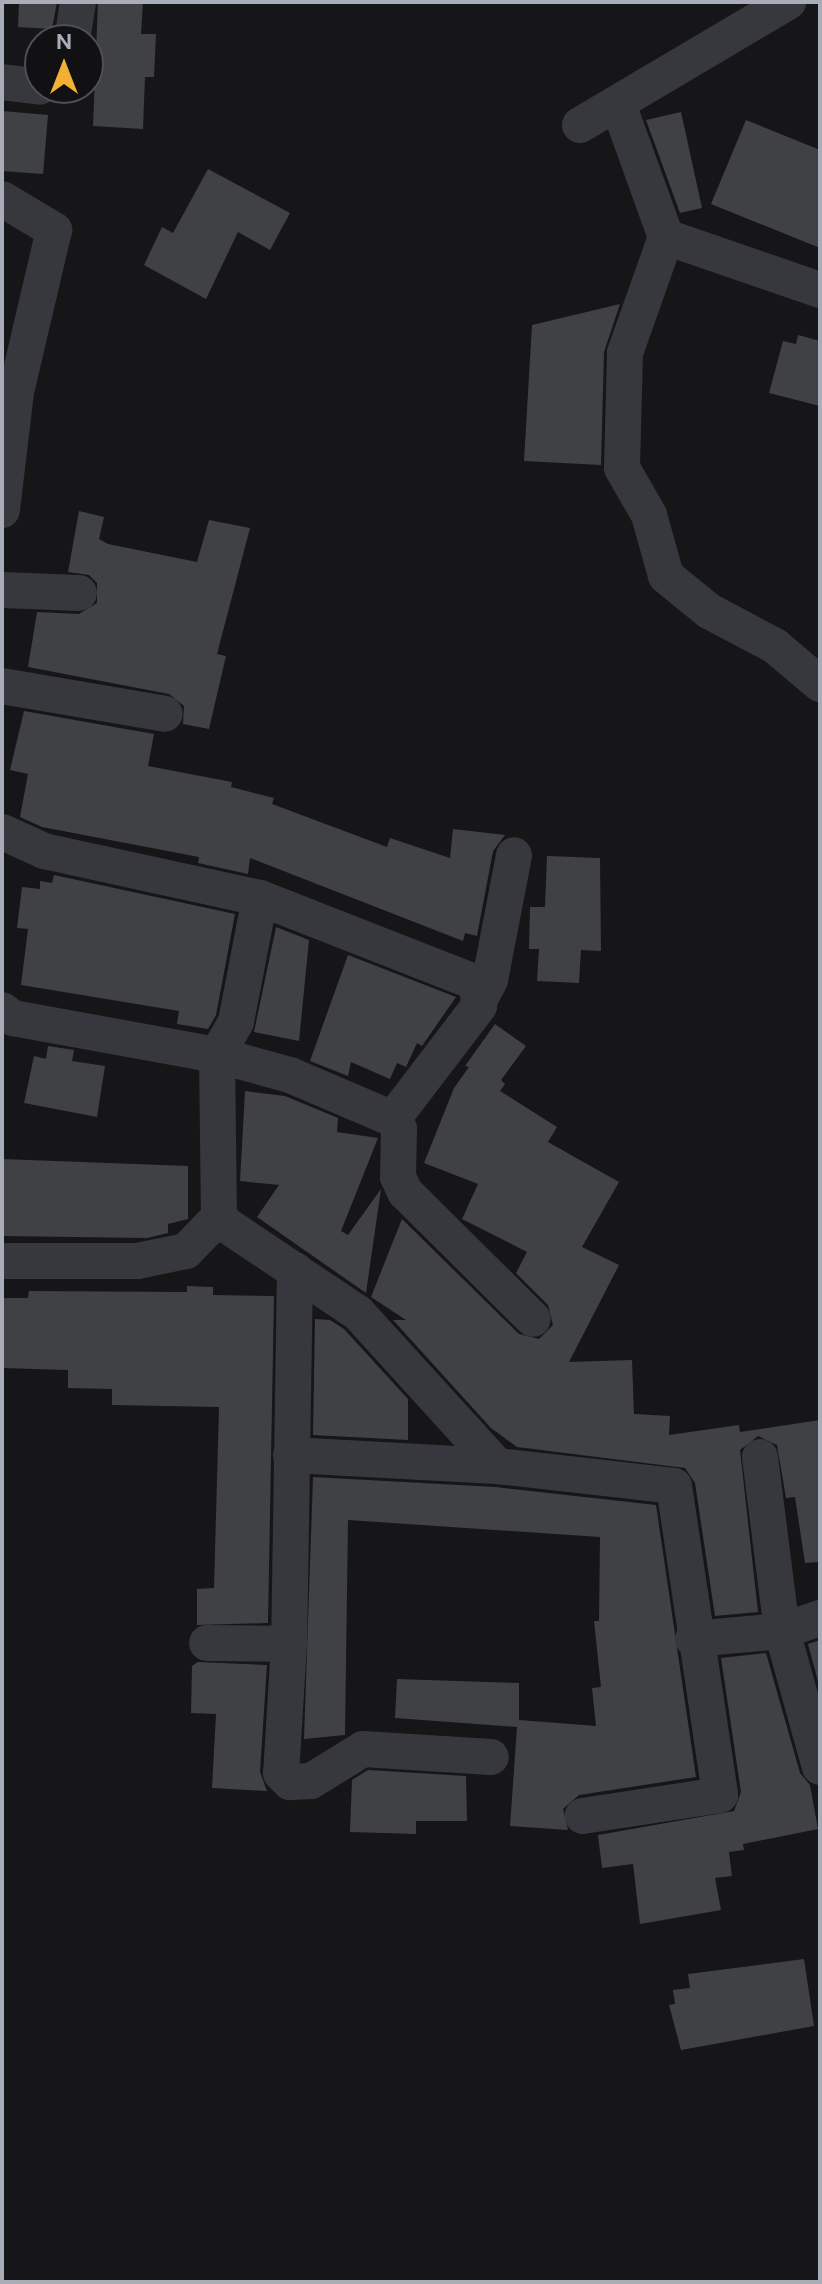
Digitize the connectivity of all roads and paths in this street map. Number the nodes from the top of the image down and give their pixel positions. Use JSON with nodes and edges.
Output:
{"nodes":[{"id":1,"x":78,"y":2,"type":"edge"},
{"id":2,"x":788,"y":2,"type":"edge"},
{"id":3,"x":75,"y":24,"type":"edge"},
{"id":4,"x":2,"y":82,"type":"edge"},
{"id":5,"x":24,"y":85,"type":"edge"},
{"id":6,"x":618,"y":104,"type":"junction"},
{"id":7,"x":580,"y":125,"type":"dead end"},
{"id":8,"x":2,"y":199,"type":"edge"},
{"id":9,"x":666,"y":237,"type":"junction"},
{"id":10,"x":820,"y":290,"type":"edge"},
{"id":11,"x":2,"y":510,"type":"edge"},
{"id":12,"x":20,"y":590,"type":"edge"},
{"id":13,"x":79,"y":593,"type":"dead end"},
{"id":14,"x":820,"y":684,"type":"edge"},
{"id":15,"x":16,"y":687,"type":"edge"},
{"id":16,"x":165,"y":714,"type":"dead end"},
{"id":17,"x":3,"y":832,"type":"edge"},
{"id":18,"x":514,"y":855,"type":"dead end"},
{"id":19,"x":260,"y":898,"type":"junction"},
{"id":20,"x":481,"y":997,"type":"junction"},
{"id":21,"x":2,"y":1010,"type":"edge"},
{"id":22,"x":217,"y":1055,"type":"junction"},
{"id":23,"x":393,"y":1119,"type":"junction"},
{"id":24,"x":219,"y":1217,"type":"junction"},
{"id":25,"x":2,"y":1261,"type":"edge"},
{"id":26,"x":295,"y":1270,"type":"junction"},
{"id":27,"x":533,"y":1319,"type":"dead end"},
{"id":28,"x":291,"y":1455,"type":"junction"},
{"id":29,"x":760,"y":1457,"type":"dead end"},
{"id":30,"x":497,"y":1466,"type":"junction"},
{"id":31,"x":820,"y":1618,"type":"edge"},
{"id":32,"x":782,"y":1631,"type":"junction"},
{"id":33,"x":693,"y":1639,"type":"junction"},
{"id":34,"x":207,"y":1643,"type":"dead end"},
{"id":35,"x":289,"y":1644,"type":"junction"},
{"id":36,"x":491,"y":1757,"type":"dead end"},
{"id":37,"x":820,"y":1767,"type":"edge"},
{"id":38,"x":583,"y":1816,"type":"dead end"}],
"edges":[{"from":1,"to":3,"type":"street"},
{"from":2,"to":6,"type":"street"},
{"from":4,"to":5,"type":"street"},
{"from":6,"to":7,"type":"street"},
{"from":6,"to":9,"type":"street"},
{"from":8,"to":11,"type":"street"},
{"from":9,"to":10,"type":"street"},
{"from":9,"to":14,"type":"street"},
{"from":12,"to":13,"type":"street"},
{"from":15,"to":16,"type":"street"},
{"from":17,"to":19,"type":"street"},
{"from":18,"to":20,"type":"street"},
{"from":19,"to":20,"type":"street"},
{"from":19,"to":22,"type":"street"},
{"from":20,"to":23,"type":"street"},
{"from":21,"to":22,"type":"street"},
{"from":22,"to":23,"type":"street"},
{"from":22,"to":24,"type":"street"},
{"from":23,"to":27,"type":"street"},
{"from":24,"to":25,"type":"street"},
{"from":24,"to":26,"type":"street"},
{"from":26,"to":28,"type":"street"},
{"from":26,"to":30,"type":"street"},
{"from":28,"to":30,"type":"street"},
{"from":28,"to":35,"type":"street"},
{"from":29,"to":32,"type":"street"},
{"from":30,"to":33,"type":"street"},
{"from":31,"to":32,"type":"street"},
{"from":32,"to":33,"type":"street"},
{"from":32,"to":37,"type":"street"},
{"from":33,"to":38,"type":"street"},
{"from":34,"to":35,"type":"street"},
{"from":35,"to":36,"type":"street"}]}
